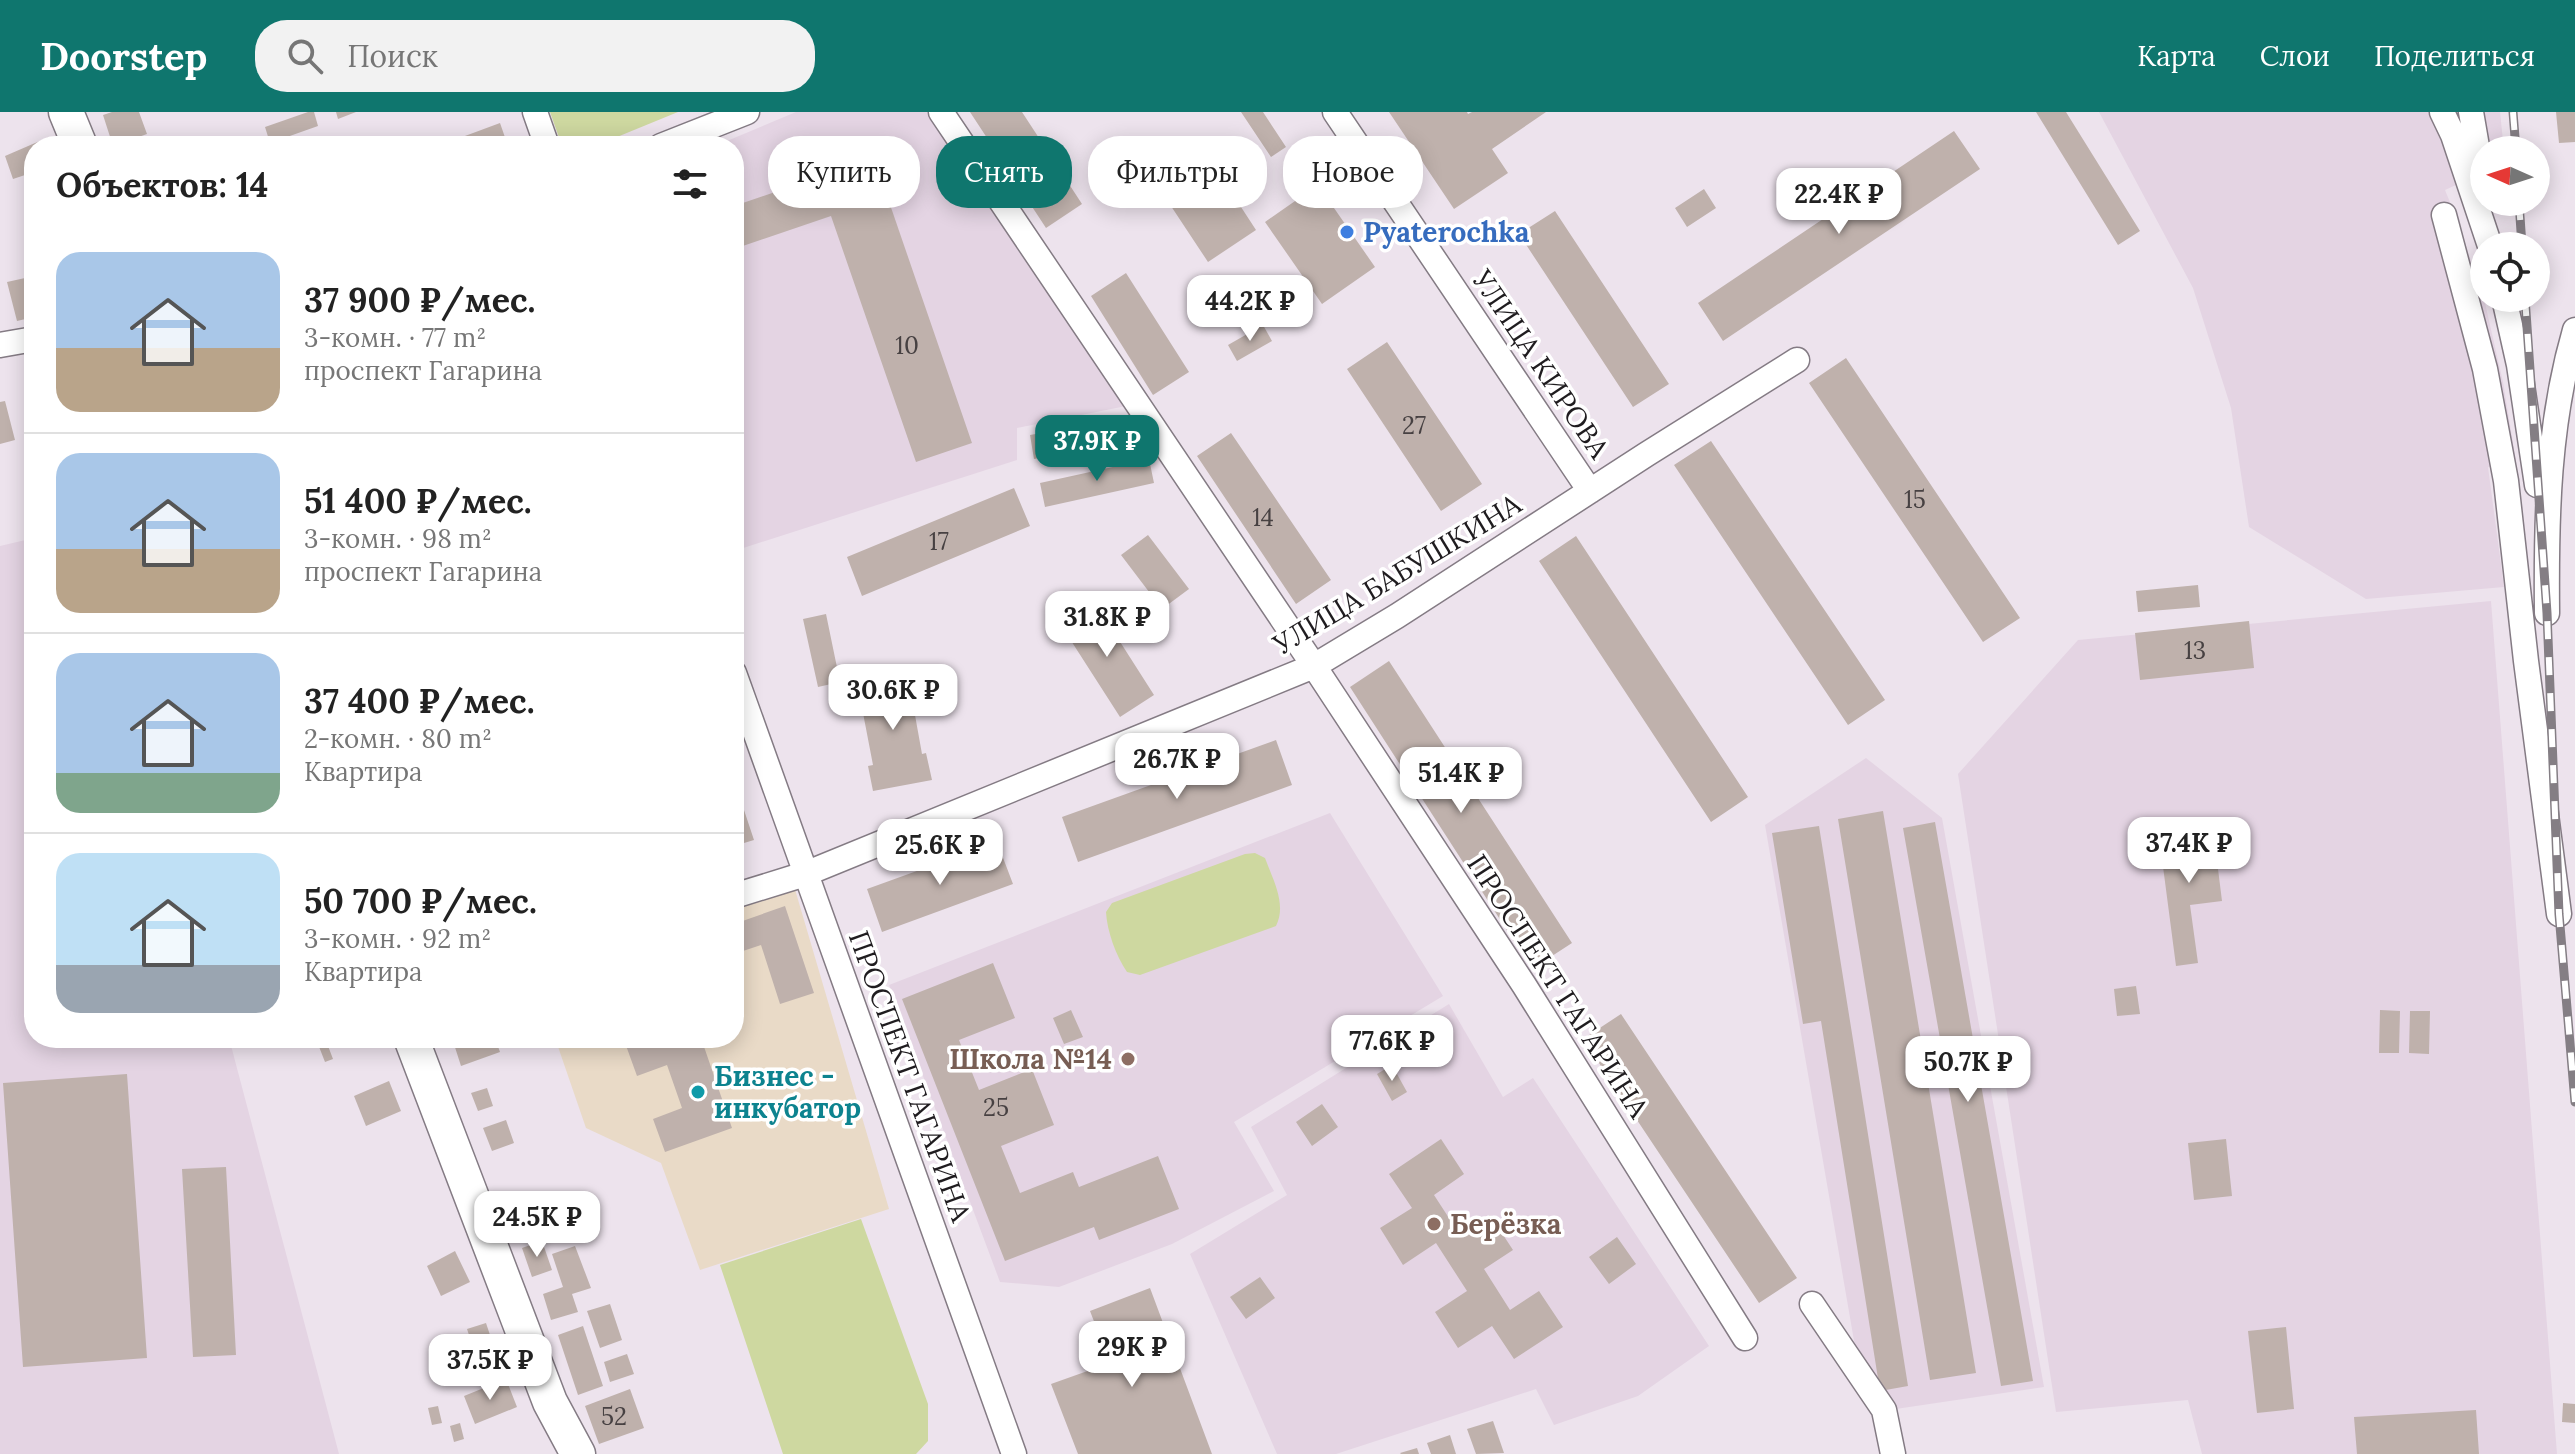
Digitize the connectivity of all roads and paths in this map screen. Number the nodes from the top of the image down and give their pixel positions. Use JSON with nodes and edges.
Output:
{"nodes":[{"id":1,"x":66,"y":112,"type":"edge"},
{"id":2,"x":535,"y":112,"type":"edge"},
{"id":3,"x":747,"y":112,"type":"edge"},
{"id":4,"x":941,"y":112,"type":"edge"},
{"id":5,"x":1335,"y":112,"type":"edge"},
{"id":6,"x":2442,"y":112,"type":"edge"},
{"id":7,"x":2471,"y":112,"type":"edge"},
{"id":8,"x":76,"y":136,"type":"edge"},
{"id":9,"x":543,"y":136,"type":"edge"},
{"id":10,"x":686,"y":136,"type":"edge"},
{"id":11,"x":2475,"y":136,"type":"edge"},
{"id":12,"x":2444,"y":215,"type":"dead end"},
{"id":13,"x":2488,"y":232,"type":"edge"},
{"id":14,"x":2508,"y":312,"type":"edge"},
{"id":15,"x":2575,"y":330,"type":"edge"},
{"id":16,"x":24,"y":341,"type":"edge"},
{"id":17,"x":0,"y":345,"type":"edge"},
{"id":18,"x":1797,"y":360,"type":"dead end"},
{"id":19,"x":2537,"y":485,"type":"dead end"},
{"id":20,"x":1590,"y":491,"type":"junction"},
{"id":21,"x":2547,"y":613,"type":"dead end"},
{"id":22,"x":1314,"y":666,"type":"junction"},
{"id":23,"x":744,"y":701,"type":"edge"},
{"id":24,"x":805,"y":874,"type":"junction"},
{"id":25,"x":744,"y":893,"type":"edge"},
{"id":26,"x":2559,"y":914,"type":"dead end"},
{"id":27,"x":415,"y":1048,"type":"edge"},
{"id":28,"x":1812,"y":1304,"type":"dead end"},
{"id":29,"x":1745,"y":1338,"type":"dead end"},
{"id":30,"x":578,"y":1454,"type":"edge"},
{"id":31,"x":1014,"y":1454,"type":"edge"},
{"id":32,"x":1893,"y":1454,"type":"edge"}],
"edges":[{"from":1,"to":8,"type":"street"},
{"from":2,"to":9,"type":"street"},
{"from":3,"to":10,"type":"street"},
{"from":4,"to":22,"type":"street","name":"ПРОСПЕКТ ГАГАРИНА"},
{"from":5,"to":20,"type":"street","name":"УЛИЦА КИРОВА"},
{"from":6,"to":13,"type":"street"},
{"from":7,"to":11,"type":"street"},
{"from":12,"to":26,"type":"street"},
{"from":14,"to":19,"type":"street"},
{"from":15,"to":21,"type":"street"},
{"from":16,"to":17,"type":"street"},
{"from":18,"to":20,"type":"street","name":"УЛИЦА БАБУШКИНА"},
{"from":20,"to":22,"type":"street","name":"УЛИЦА БАБУШКИНА"},
{"from":22,"to":24,"type":"street","name":"УЛИЦА БАБУШКИНА"},
{"from":22,"to":29,"type":"street","name":"ПРОСПЕКТ ГАГАРИНА"},
{"from":23,"to":24,"type":"street","name":"ПРОСПЕКТ ГАГАРИНА"},
{"from":24,"to":25,"type":"street","name":"УЛИЦА БАБУШКИНА"},
{"from":24,"to":31,"type":"street","name":"ПРОСПЕКТ ГАГАРИНА"},
{"from":27,"to":30,"type":"street"},
{"from":28,"to":32,"type":"street"}]}
